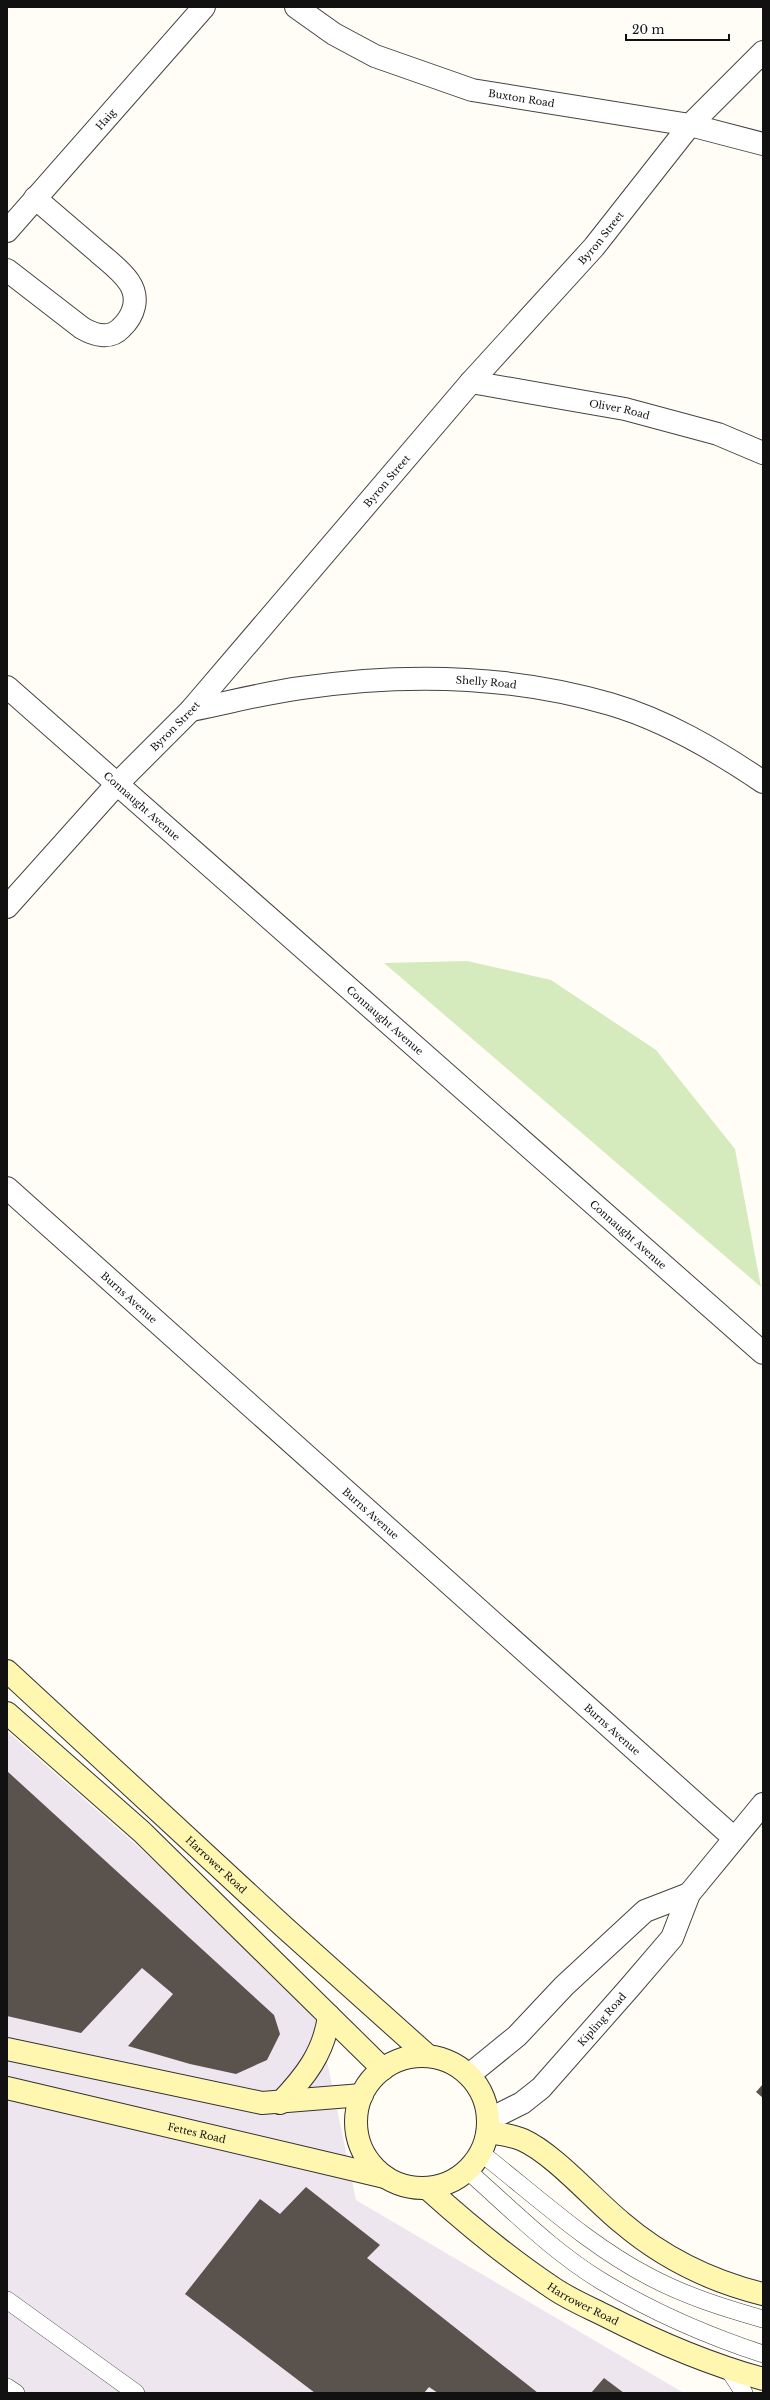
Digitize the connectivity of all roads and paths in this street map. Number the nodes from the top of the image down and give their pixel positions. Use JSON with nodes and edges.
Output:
{"nodes":[{"id":1,"x":204,"y":7,"type":"edge"},
{"id":2,"x":296,"y":7,"type":"edge"},
{"id":3,"x":763,"y":52,"type":"edge"},
{"id":4,"x":690,"y":125,"type":"junction"},
{"id":5,"x":763,"y":144,"type":"edge"},
{"id":6,"x":35,"y":198,"type":"junction"},
{"id":7,"x":7,"y":232,"type":"edge"},
{"id":8,"x":7,"y":270,"type":"edge"},
{"id":9,"x":471,"y":382,"type":"junction"},
{"id":10,"x":763,"y":453,"type":"edge"},
{"id":11,"x":7,"y":688,"type":"edge"},
{"id":12,"x":191,"y":710,"type":"junction"},
{"id":13,"x":763,"y":782,"type":"edge"},
{"id":14,"x":117,"y":784,"type":"junction"},
{"id":15,"x":7,"y":907,"type":"edge"},
{"id":16,"x":7,"y":1188,"type":"edge"},
{"id":17,"x":763,"y":1353,"type":"edge"},
{"id":18,"x":7,"y":1671,"type":"edge"},
{"id":19,"x":7,"y":1713,"type":"edge"},
{"id":20,"x":763,"y":1804,"type":"edge"},
{"id":21,"x":734,"y":1838,"type":"junction"},
{"id":22,"x":689,"y":1894,"type":"junction"},
{"id":23,"x":329,"y":2016,"type":"junction"},
{"id":24,"x":7,"y":2049,"type":"edge"},
{"id":25,"x":428,"y":2056,"type":"junction"},
{"id":26,"x":383,"y":2069,"type":"junction"},
{"id":27,"x":469,"y":2075,"type":"junction"},
{"id":28,"x":7,"y":2088,"type":"edge"},
{"id":29,"x":362,"y":2095,"type":"junction"},
{"id":30,"x":280,"y":2103,"type":"junction"},
{"id":31,"x":488,"y":2126,"type":"junction"},
{"id":32,"x":481,"y":2153,"type":"junction"},
{"id":33,"x":468,"y":2171,"type":"junction"},
{"id":34,"x":386,"y":2177,"type":"junction"},
{"id":35,"x":427,"y":2188,"type":"junction"},
{"id":36,"x":762,"y":2292,"type":"edge"},
{"id":37,"x":7,"y":2300,"type":"edge"},
{"id":38,"x":763,"y":2320,"type":"edge"},
{"id":39,"x":763,"y":2354,"type":"edge"},
{"id":40,"x":729,"y":2370,"type":"junction"},
{"id":41,"x":763,"y":2379,"type":"edge"},
{"id":42,"x":7,"y":2387,"type":"edge"},
{"id":43,"x":16,"y":2393,"type":"edge"},
{"id":44,"x":136,"y":2393,"type":"edge"},
{"id":45,"x":744,"y":2393,"type":"edge"}],
"edges":[{"from":1,"to":6,"type":"street","name":"Haig"},
{"from":2,"to":4,"type":"street","name":"Buxton Road"},
{"from":3,"to":4,"type":"street","name":"Byron Street"},
{"from":4,"to":5,"type":"street","name":"Buxton Road"},
{"from":4,"to":9,"type":"street","name":"Byron Street"},
{"from":6,"to":7,"type":"street","name":"Haig"},
{"from":6,"to":8,"type":"street"},
{"from":9,"to":10,"type":"street","name":"Oliver Road"},
{"from":9,"to":12,"type":"street","name":"Byron Street"},
{"from":11,"to":14,"type":"street","name":"Connaught Avenue"},
{"from":12,"to":13,"type":"street","name":"Shelly Road"},
{"from":12,"to":14,"type":"street","name":"Byron Street"},
{"from":14,"to":15,"type":"street","name":"Byron Street"},
{"from":14,"to":17,"type":"street","name":"Connaught Avenue"},
{"from":16,"to":21,"type":"street","name":"Burns Avenue"},
{"from":18,"to":25,"type":"main road","name":"Harrower Road"},
{"from":19,"to":23,"type":"main road"},
{"from":20,"to":21,"type":"street","name":"Kipling Road"},
{"from":21,"to":22,"type":"street","name":"Kipling Road"},
{"from":22,"to":27,"type":"street"},
{"from":22,"to":31,"type":"street","name":"Kipling Road"},
{"from":23,"to":26,"type":"main road"},
{"from":23,"to":30,"type":"main road"},
{"from":24,"to":30,"type":"main road"},
{"from":25,"to":26,"type":"main road"},
{"from":25,"to":27,"type":"main road"},
{"from":26,"to":29,"type":"main road"},
{"from":27,"to":31,"type":"main road"},
{"from":28,"to":34,"type":"main road","name":"Fettes Road"},
{"from":29,"to":30,"type":"main road"},
{"from":29,"to":34,"type":"main road"},
{"from":31,"to":32,"type":"main road"},
{"from":31,"to":36,"type":"main road"},
{"from":32,"to":33,"type":"main road"},
{"from":32,"to":38,"type":"lane"},
{"from":33,"to":35,"type":"main road"},
{"from":33,"to":39,"type":"lane"},
{"from":34,"to":35,"type":"main road"},
{"from":35,"to":40,"type":"main road","name":"Harrower Road"},
{"from":37,"to":44,"type":"lane"},
{"from":40,"to":41,"type":"main road","name":"Harrower Road"},
{"from":40,"to":45,"type":"lane"},
{"from":42,"to":43,"type":"lane"}]}
